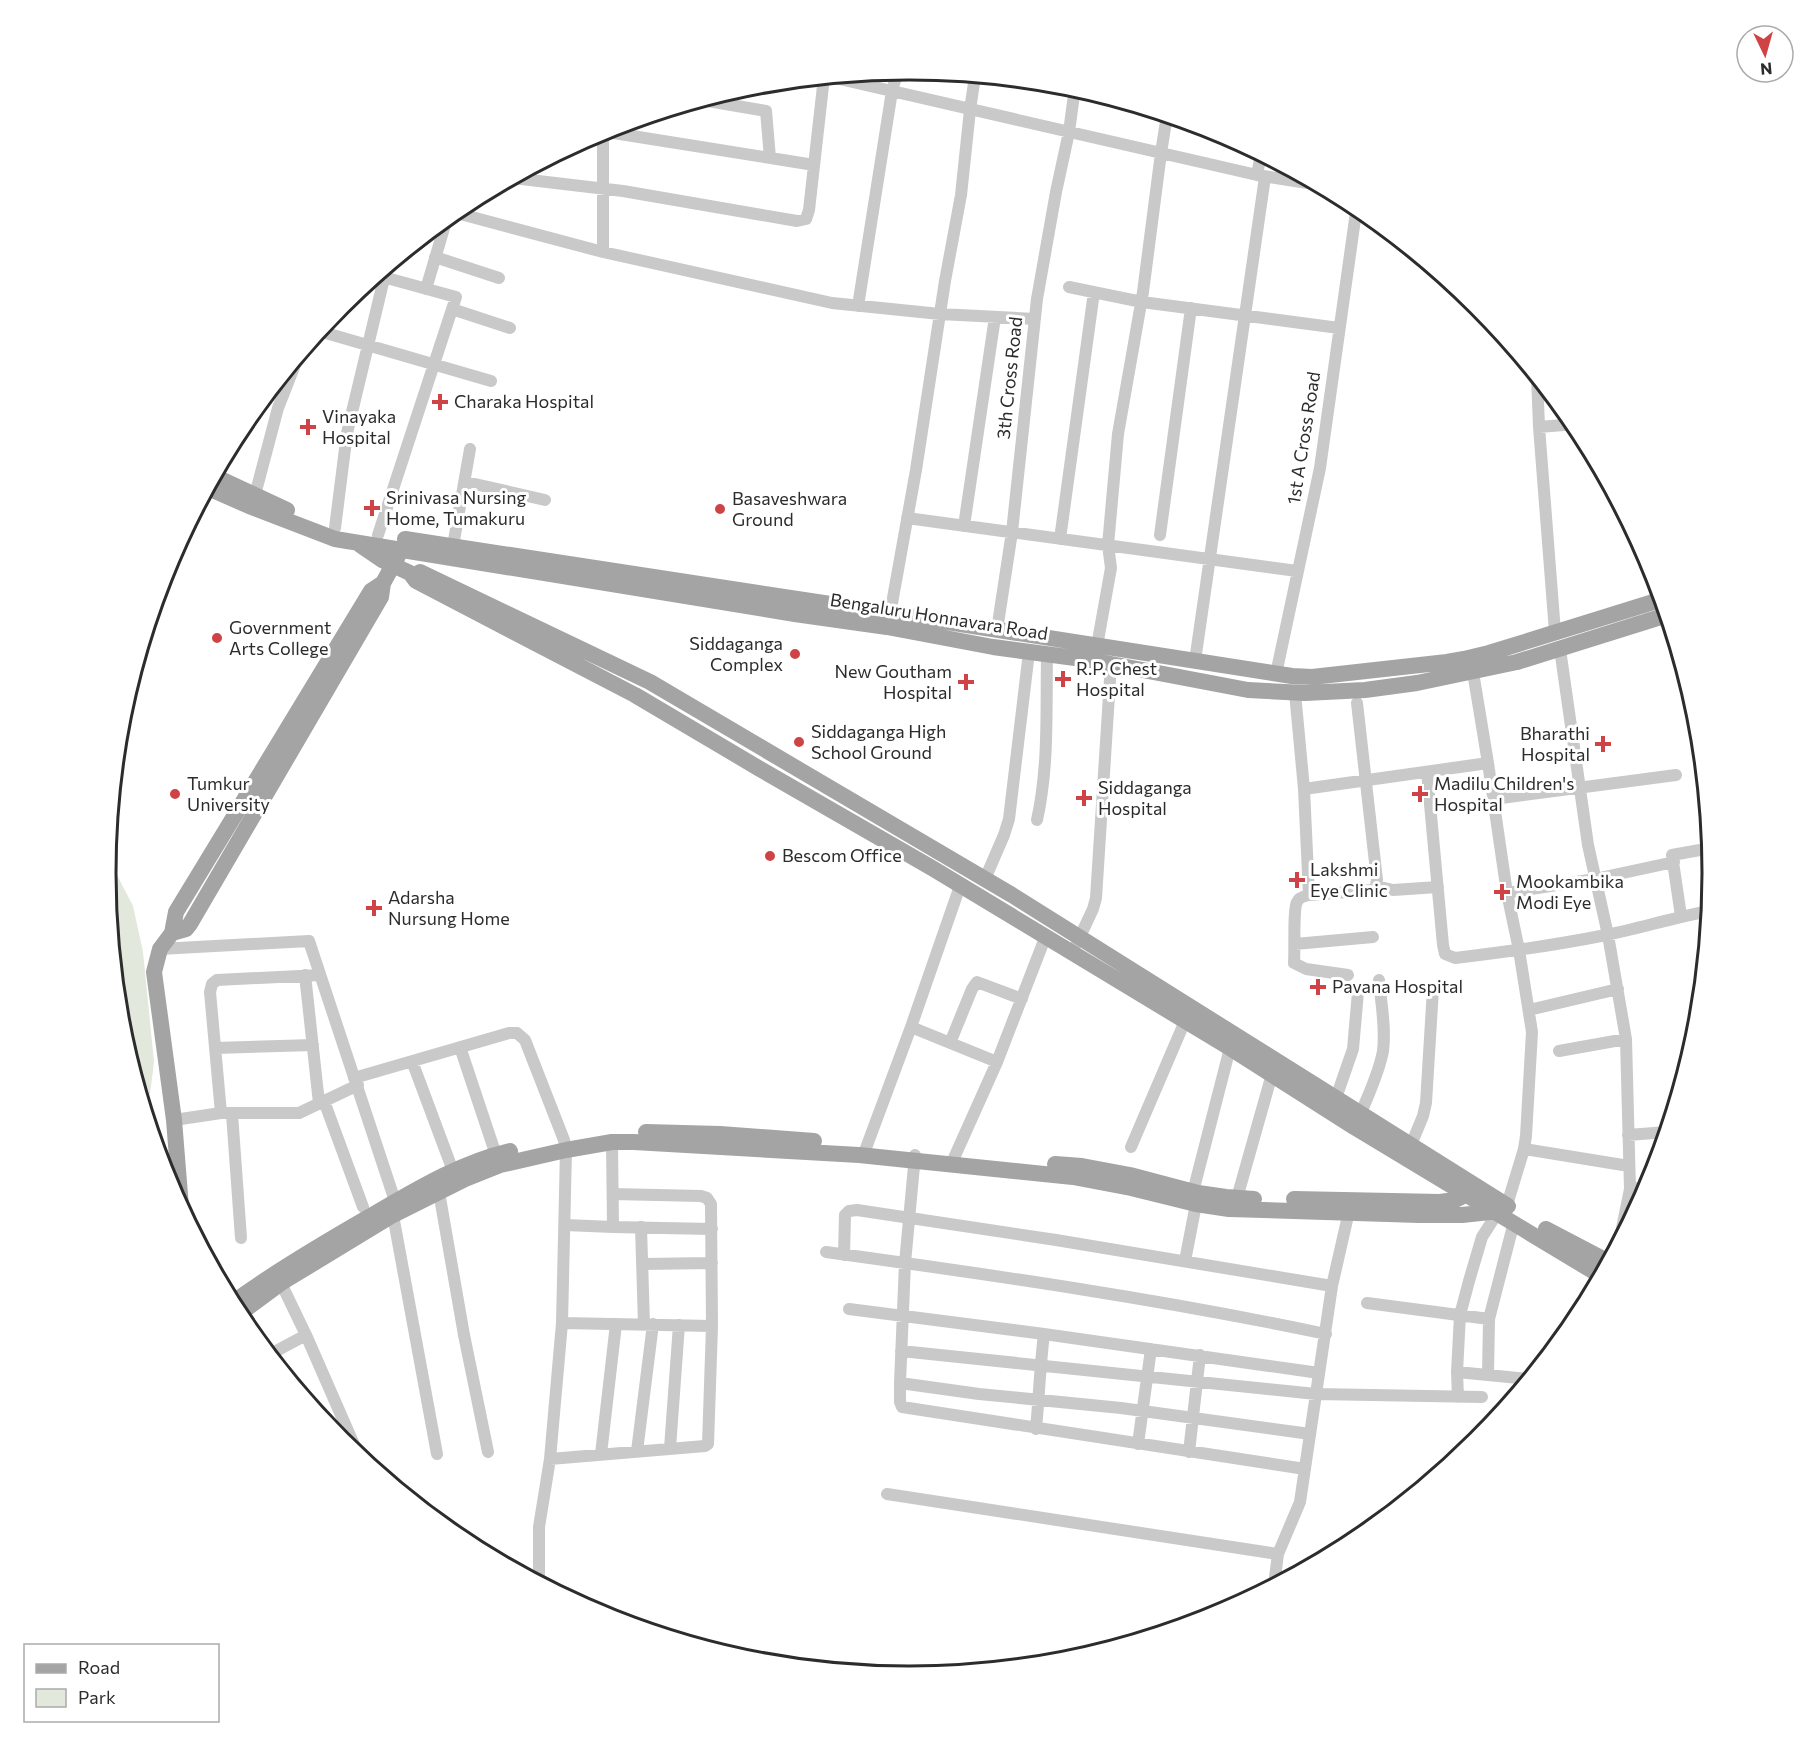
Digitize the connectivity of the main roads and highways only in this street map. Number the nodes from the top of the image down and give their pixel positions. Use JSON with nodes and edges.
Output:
{"nodes":[{"id":1,"x":220,"y":479,"type":"edge"},
{"id":2,"x":214,"y":491,"type":"edge"},
{"id":3,"x":348,"y":534,"type":"junction"},
{"id":4,"x":404,"y":544,"type":"junction"},
{"id":5,"x":464,"y":560,"type":"junction"},
{"id":6,"x":393,"y":565,"type":"junction"},
{"id":7,"x":410,"y":573,"type":"junction"},
{"id":8,"x":442,"y":581,"type":"junction"},
{"id":9,"x":1655,"y":602,"type":"edge"},
{"id":10,"x":1660,"y":617,"type":"edge"},
{"id":11,"x":889,"y":620,"type":"junction"},
{"id":12,"x":1558,"y":640,"type":"junction"},
{"id":13,"x":1273,"y":1068,"type":"junction"},
{"id":14,"x":565,"y":1145,"type":"junction"},
{"id":15,"x":914,"y":1157,"type":"junction"},
{"id":16,"x":172,"y":1167,"type":"edge"},
{"id":17,"x":455,"y":1177,"type":"junction"},
{"id":18,"x":1473,"y":1191,"type":"junction"},
{"id":19,"x":1195,"y":1198,"type":"junction"},
{"id":20,"x":1350,"y":1206,"type":"junction"},
{"id":21,"x":394,"y":1208,"type":"junction"},
{"id":22,"x":1503,"y":1209,"type":"junction"},
{"id":23,"x":1603,"y":1259,"type":"edge"},
{"id":24,"x":1595,"y":1273,"type":"edge"},
{"id":25,"x":239,"y":1297,"type":"edge"},
{"id":26,"x":247,"y":1309,"type":"edge"}],
"edges":[{"from":1,"to":3,"type":"main road","name":"Bengaluru Honnavara Road"},
{"from":2,"to":3,"type":"main road","name":"Bengaluru Honnavara Road"},
{"from":3,"to":4,"type":"main road","name":"Bengaluru Honnavara Road"},
{"from":3,"to":4,"type":"main road","name":"Bengaluru Honnavara Road"},
{"from":3,"to":6,"type":"main road"},
{"from":4,"to":5,"type":"main road","name":"Bengaluru Honnavara Road"},
{"from":4,"to":6,"type":"main road"},
{"from":4,"to":11,"type":"main road","name":"Bengaluru Honnavara Road"},
{"from":5,"to":8,"type":"main road"},
{"from":5,"to":11,"type":"main road","name":"Bengaluru Honnavara Road"},
{"from":6,"to":7,"type":"main road"},
{"from":6,"to":16,"type":"main road"},
{"from":7,"to":8,"type":"main road"},
{"from":7,"to":13,"type":"main road"},
{"from":8,"to":13,"type":"main road"},
{"from":9,"to":12,"type":"main road","name":"Bengaluru Honnavara Road"},
{"from":10,"to":12,"type":"main road","name":"Bengaluru Honnavara Road"},
{"from":11,"to":12,"type":"main road","name":"Bengaluru Honnavara Road"},
{"from":11,"to":12,"type":"main road","name":"Bengaluru Honnavara Road"},
{"from":13,"to":18,"type":"main road"},
{"from":13,"to":18,"type":"main road"},
{"from":14,"to":15,"type":"main road"},
{"from":14,"to":15,"type":"main road"},
{"from":14,"to":17,"type":"main road"},
{"from":14,"to":17,"type":"main road"},
{"from":15,"to":19,"type":"main road"},
{"from":15,"to":19,"type":"main road"},
{"from":17,"to":21,"type":"main road"},
{"from":17,"to":21,"type":"main road"},
{"from":18,"to":20,"type":"main road"},
{"from":18,"to":22,"type":"main road"},
{"from":19,"to":20,"type":"main road"},
{"from":19,"to":20,"type":"main road"},
{"from":20,"to":22,"type":"main road"},
{"from":21,"to":25,"type":"main road"},
{"from":21,"to":26,"type":"main road"},
{"from":22,"to":23,"type":"main road"},
{"from":22,"to":24,"type":"main road"}]}
